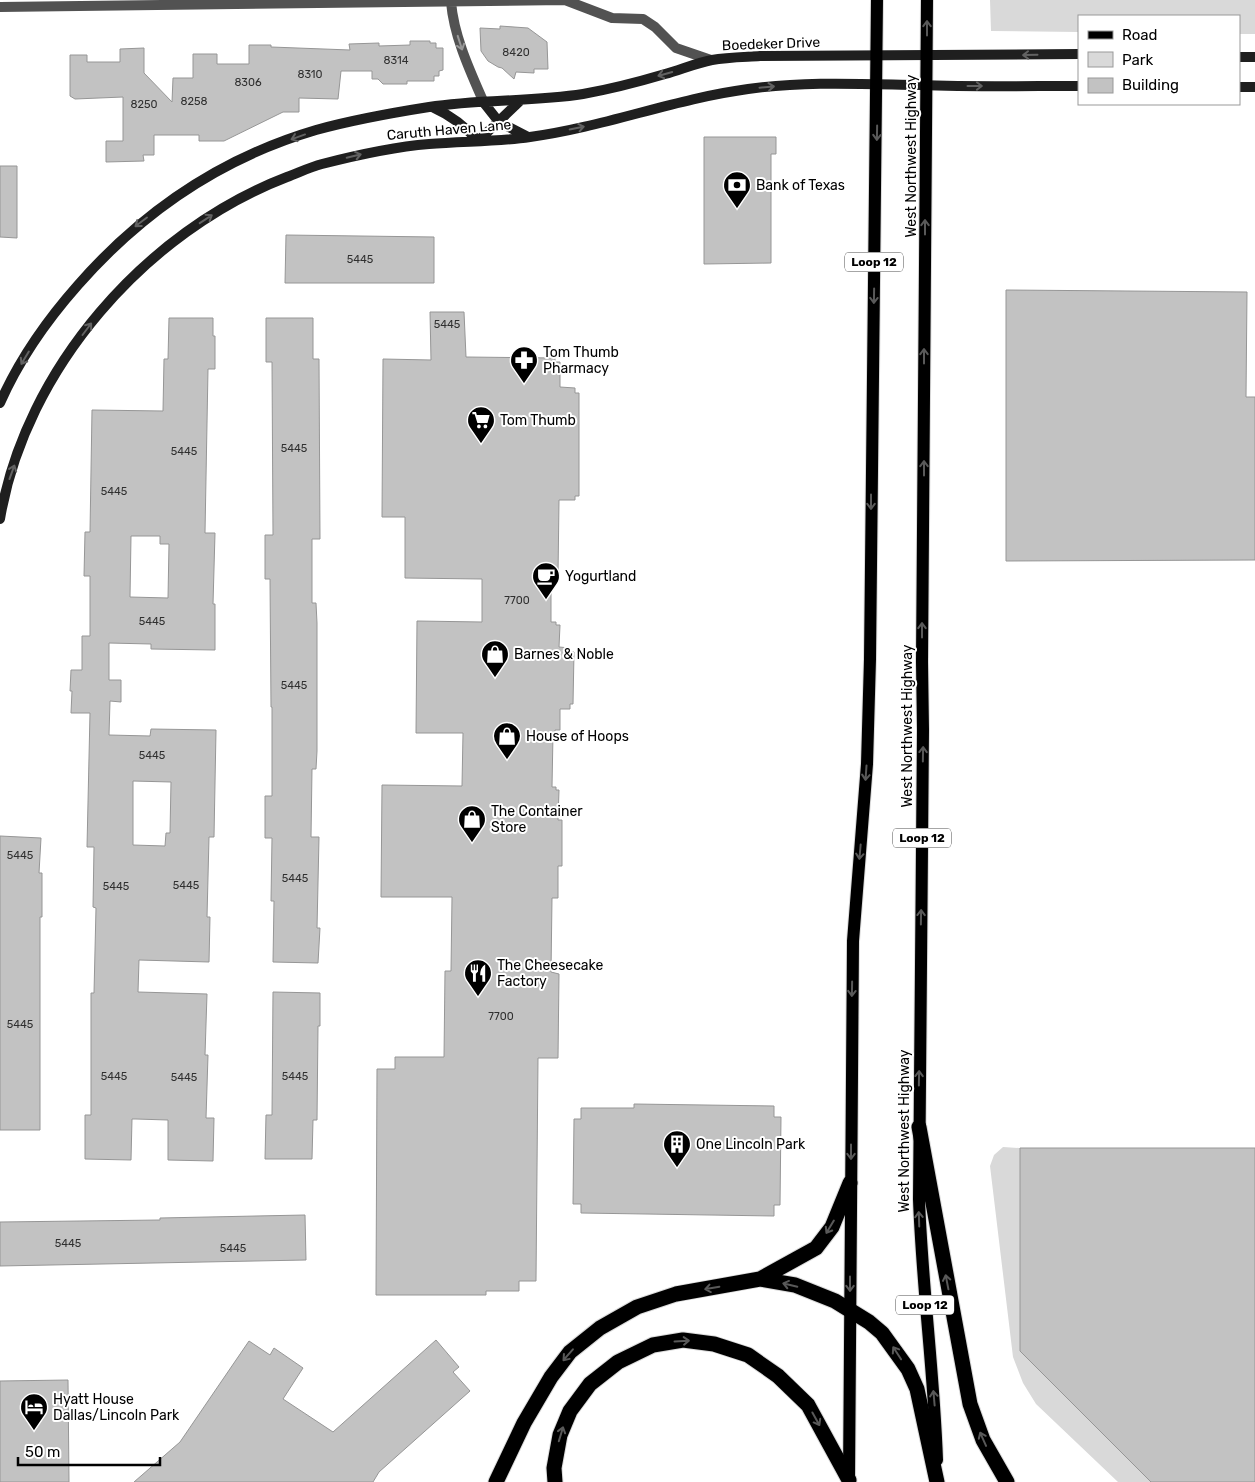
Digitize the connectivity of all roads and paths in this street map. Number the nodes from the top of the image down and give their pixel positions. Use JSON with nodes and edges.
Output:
{"nodes":[{"id":1,"x":877,"y":0,"type":"edge"},
{"id":2,"x":926,"y":0,"type":"edge"},
{"id":3,"x":489,"y":1,"type":"edge"},
{"id":4,"x":209,"y":2,"type":"edge"},
{"id":5,"x":451,"y":2,"type":"junction"},
{"id":6,"x":0,"y":6,"type":"edge"},
{"id":7,"x":1078,"y":54,"type":"edge"},
{"id":8,"x":877,"y":55,"type":"junction"},
{"id":9,"x":927,"y":56,"type":"junction"},
{"id":10,"x":1240,"y":57,"type":"edge"},
{"id":11,"x":1255,"y":57,"type":"edge"},
{"id":12,"x":712,"y":60,"type":"junction"},
{"id":13,"x":876,"y":84,"type":"junction"},
{"id":14,"x":926,"y":86,"type":"junction"},
{"id":15,"x":1078,"y":86,"type":"edge"},
{"id":16,"x":1240,"y":87,"type":"edge"},
{"id":17,"x":1255,"y":87,"type":"edge"},
{"id":18,"x":520,"y":101,"type":"junction"},
{"id":19,"x":484,"y":103,"type":"junction"},
{"id":20,"x":431,"y":107,"type":"junction"},
{"id":21,"x":499,"y":122,"type":"junction"},
{"id":22,"x":529,"y":137,"type":"junction"},
{"id":23,"x":478,"y":141,"type":"junction"},
{"id":24,"x":0,"y":403,"type":"edge"},
{"id":25,"x":0,"y":519,"type":"edge"},
{"id":26,"x":919,"y":1127,"type":"junction"},
{"id":27,"x":850,"y":1183,"type":"junction"},
{"id":28,"x":760,"y":1279,"type":"junction"},
{"id":29,"x":850,"y":1310,"type":"junction"},
{"id":30,"x":849,"y":1481,"type":"edge"},
{"id":31,"x":496,"y":1482,"type":"edge"},
{"id":32,"x":555,"y":1482,"type":"edge"},
{"id":33,"x":937,"y":1482,"type":"edge"},
{"id":34,"x":1007,"y":1482,"type":"edge"}],
"edges":[{"from":1,"to":8,"type":"main road","number":"Loop 12"},
{"from":9,"to":2,"type":"main road","name":"West Northwest Highway","number":"Loop 12","one_way":true},
{"from":3,"to":5,"type":"street","name":"Boedeker Drive"},
{"from":3,"to":12,"type":"street","name":"Boedeker Drive"},
{"from":4,"to":5,"type":"street","name":"Boedeker Drive"},
{"from":4,"to":6,"type":"street","name":"Boedeker Drive"},
{"from":5,"to":19,"type":"street","one_way":true},
{"from":7,"to":9,"type":"main road","name":"Boedeker Drive","one_way":true},
{"from":8,"to":9,"type":"main road","name":"Boedeker Drive"},
{"from":8,"to":12,"type":"main road","name":"Boedeker Drive"},
{"from":8,"to":13,"type":"main road","number":"Loop 12"},
{"from":9,"to":14,"type":"main road","name":"West Northwest Highway","number":"Loop 12"},
{"from":10,"to":11,"type":"main road"},
{"from":12,"to":18,"type":"main road","name":"Caruth Haven Lane","one_way":true},
{"from":13,"to":14,"type":"main road","name":"Caruth Haven Lane"},
{"from":22,"to":13,"type":"main road","name":"Caruth Haven Lane","one_way":true},
{"from":13,"to":27,"type":"main road","number":"Loop 12","one_way":true},
{"from":14,"to":15,"type":"main road","one_way":true},
{"from":26,"to":14,"type":"main road","name":"West Northwest Highway","number":"Loop 12","one_way":true},
{"from":16,"to":17,"type":"main road"},
{"from":18,"to":19,"type":"main road","name":"Caruth Haven Lane"},
{"from":18,"to":21,"type":"main road"},
{"from":19,"to":20,"type":"main road","name":"Caruth Haven Lane"},
{"from":19,"to":21,"type":"main road"},
{"from":20,"to":23,"type":"main road"},
{"from":20,"to":24,"type":"main road","name":"Caruth Haven Lane","one_way":true},
{"from":21,"to":22,"type":"main road"},
{"from":21,"to":23,"type":"main road"},
{"from":22,"to":23,"type":"main road","name":"Caruth Haven Lane"},
{"from":25,"to":23,"type":"main road","name":"Caruth Haven Lane","one_way":true},
{"from":33,"to":26,"type":"main road","name":"West Northwest Highway","number":"Loop 12","one_way":true},
{"from":34,"to":26,"type":"highway","one_way":true},
{"from":27,"to":28,"type":"highway","one_way":true},
{"from":27,"to":29,"type":"main road","number":"Loop 12","one_way":true},
{"from":29,"to":28,"type":"highway","one_way":true},
{"from":28,"to":31,"type":"highway","one_way":true},
{"from":29,"to":30,"type":"main road","number":"Loop 12"},
{"from":33,"to":29,"type":"highway","one_way":true},
{"from":32,"to":30,"type":"highway","one_way":true}]}
